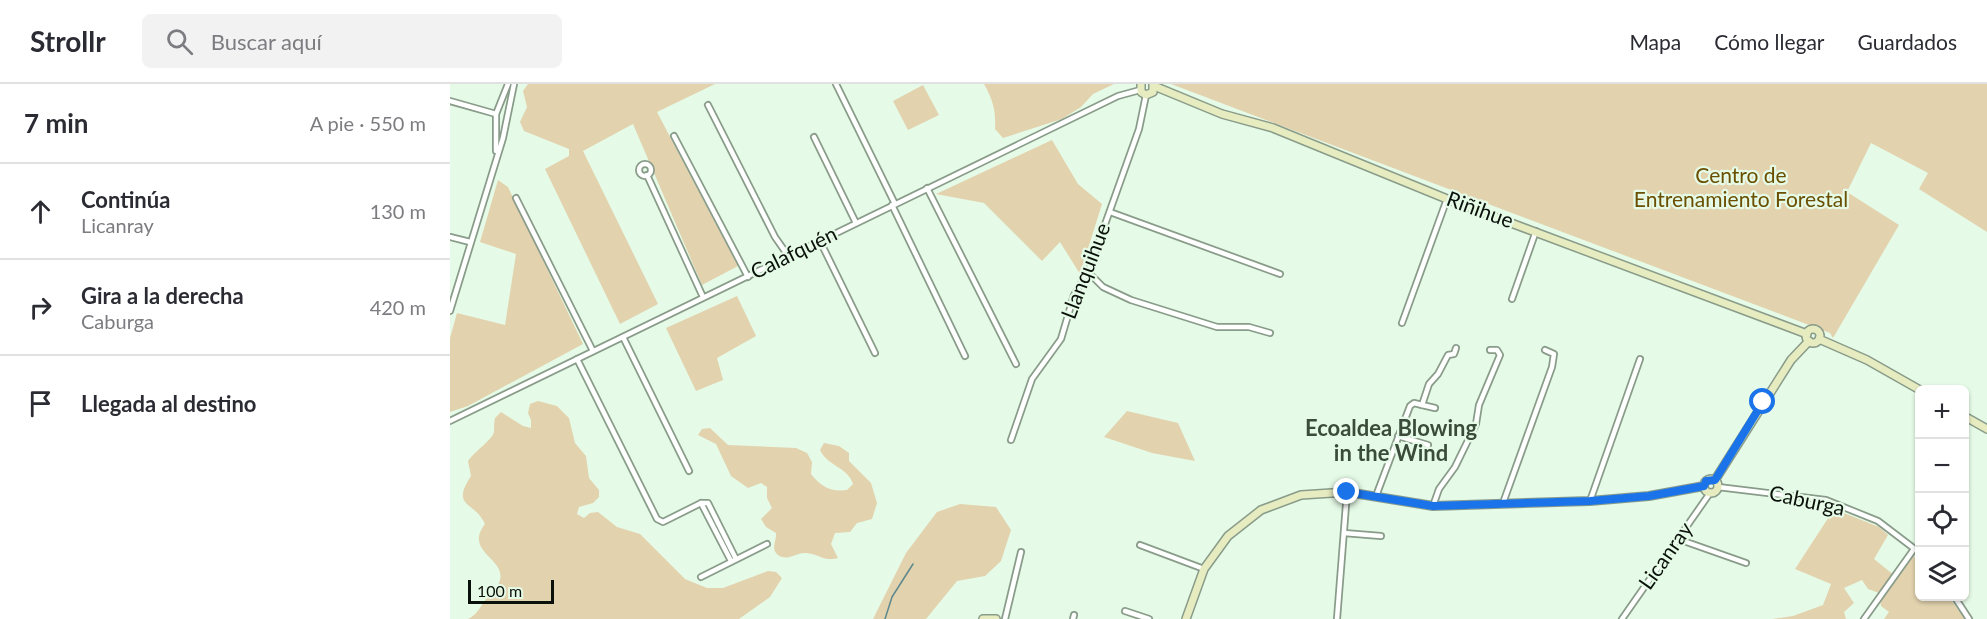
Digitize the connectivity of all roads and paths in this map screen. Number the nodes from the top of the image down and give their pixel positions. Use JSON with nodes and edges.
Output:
{"nodes":[{"id":1,"x":508,"y":84,"type":"edge"},
{"id":2,"x":514,"y":84,"type":"edge"},
{"id":3,"x":836,"y":84,"type":"edge"},
{"id":4,"x":1154,"y":85,"type":"edge"},
{"id":5,"x":1140,"y":87,"type":"edge"},
{"id":6,"x":1146,"y":95,"type":"junction"},
{"id":7,"x":450,"y":101,"type":"edge"},
{"id":8,"x":708,"y":105,"type":"dead end"},
{"id":9,"x":496,"y":114,"type":"junction"},
{"id":10,"x":674,"y":136,"type":"dead end"},
{"id":11,"x":814,"y":137,"type":"dead end"},
{"id":12,"x":496,"y":157,"type":"junction"},
{"id":13,"x":647,"y":175,"type":"dead end"},
{"id":14,"x":927,"y":189,"type":"junction"},
{"id":15,"x":516,"y":198,"type":"dead end"},
{"id":16,"x":1447,"y":199,"type":"junction"},
{"id":17,"x":894,"y":205,"type":"junction"},
{"id":18,"x":1110,"y":212,"type":"junction"},
{"id":19,"x":856,"y":223,"type":"junction"},
{"id":20,"x":1536,"y":231,"type":"junction"},
{"id":21,"x":450,"y":237,"type":"edge"},
{"id":22,"x":820,"y":241,"type":"junction"},
{"id":23,"x":470,"y":243,"type":"junction"},
{"id":24,"x":789,"y":256,"type":"junction"},
{"id":25,"x":1088,"y":272,"type":"junction"},
{"id":26,"x":1280,"y":274,"type":"dead end"},
{"id":27,"x":748,"y":277,"type":"junction"},
{"id":28,"x":703,"y":297,"type":"junction"},
{"id":29,"x":1512,"y":299,"type":"dead end"},
{"id":30,"x":450,"y":311,"type":"edge"},
{"id":31,"x":1402,"y":323,"type":"dead end"},
{"id":32,"x":1270,"y":333,"type":"dead end"},
{"id":33,"x":623,"y":337,"type":"junction"},
{"id":34,"x":1808,"y":338,"type":"junction"},
{"id":35,"x":1820,"y":339,"type":"junction"},
{"id":36,"x":1456,"y":348,"type":"dead end"},
{"id":37,"x":1490,"y":350,"type":"dead end"},
{"id":38,"x":1545,"y":350,"type":"dead end"},
{"id":39,"x":593,"y":351,"type":"junction"},
{"id":40,"x":875,"y":353,"type":"dead end"},
{"id":41,"x":965,"y":356,"type":"dead end"},
{"id":42,"x":577,"y":359,"type":"junction"},
{"id":43,"x":1640,"y":359,"type":"dead end"},
{"id":44,"x":1016,"y":364,"type":"dead end"},
{"id":45,"x":1915,"y":387,"type":"edge"},
{"id":46,"x":1422,"y":405,"type":"junction"},
{"id":47,"x":1435,"y":408,"type":"dead end"},
{"id":48,"x":1969,"y":418,"type":"edge"},
{"id":49,"x":450,"y":421,"type":"edge"},
{"id":50,"x":1987,"y":429,"type":"edge"},
{"id":51,"x":1398,"y":436,"type":"junction"},
{"id":52,"x":1011,"y":440,"type":"dead end"},
{"id":53,"x":1428,"y":445,"type":"dead end"},
{"id":54,"x":689,"y":471,"type":"dead end"},
{"id":55,"x":1716,"y":484,"type":"junction"},
{"id":56,"x":1704,"y":486,"type":"junction"},
{"id":57,"x":1347,"y":492,"type":"junction"},
{"id":58,"x":1710,"y":493,"type":"junction"},
{"id":59,"x":1376,"y":496,"type":"junction"},
{"id":60,"x":1590,"y":501,"type":"junction"},
{"id":61,"x":1503,"y":503,"type":"junction"},
{"id":62,"x":1433,"y":506,"type":"junction"},
{"id":63,"x":1344,"y":533,"type":"junction"},
{"id":64,"x":1381,"y":536,"type":"dead end"},
{"id":65,"x":1678,"y":539,"type":"junction"},
{"id":66,"x":766,"y":544,"type":"dead end"},
{"id":67,"x":1140,"y":544,"type":"dead end"},
{"id":68,"x":1914,"y":549,"type":"joint"},
{"id":69,"x":1021,"y":552,"type":"dead end"},
{"id":70,"x":734,"y":560,"type":"junction"},
{"id":71,"x":1746,"y":563,"type":"dead end"},
{"id":72,"x":1204,"y":569,"type":"junction"},
{"id":73,"x":701,"y":577,"type":"dead end"},
{"id":74,"x":1957,"y":601,"type":"edge"},
{"id":75,"x":1125,"y":611,"type":"dead end"},
{"id":76,"x":1625,"y":618,"type":"edge"},
{"id":77,"x":984,"y":619,"type":"edge"},
{"id":78,"x":996,"y":619,"type":"edge"},
{"id":79,"x":1005,"y":619,"type":"edge"},
{"id":80,"x":1149,"y":619,"type":"edge"},
{"id":81,"x":1186,"y":619,"type":"edge"},
{"id":82,"x":1337,"y":619,"type":"edge"},
{"id":83,"x":1864,"y":619,"type":"edge"},
{"id":84,"x":1970,"y":619,"type":"edge"}],
"edges":[{"from":1,"to":9,"type":"street"},
{"from":2,"to":12,"type":"street"},
{"from":3,"to":17,"type":"street"},
{"from":4,"to":6,"type":"street","name":"Riñihue"},
{"from":4,"to":16,"type":"street","name":"Riñihue"},
{"from":5,"to":6,"type":"street"},
{"from":5,"to":14,"type":"street","name":"Calafquén"},
{"from":6,"to":18,"type":"street","name":"Llanquihue"},
{"from":7,"to":9,"type":"street"},
{"from":8,"to":24,"type":"street"},
{"from":9,"to":12,"type":"street"},
{"from":10,"to":27,"type":"street"},
{"from":11,"to":19,"type":"street"},
{"from":12,"to":23,"type":"street"},
{"from":13,"to":28,"type":"street"},
{"from":14,"to":17,"type":"street","name":"Calafquén"},
{"from":14,"to":44,"type":"street"},
{"from":15,"to":39,"type":"street"},
{"from":16,"to":20,"type":"street","name":"Riñihue"},
{"from":16,"to":31,"type":"street"},
{"from":17,"to":19,"type":"street","name":"Calafquén"},
{"from":17,"to":41,"type":"street"},
{"from":18,"to":25,"type":"street","name":"Llanquihue"},
{"from":18,"to":26,"type":"street"},
{"from":19,"to":22,"type":"street","name":"Calafquén"},
{"from":20,"to":29,"type":"street"},
{"from":20,"to":34,"type":"street","name":"Riñihue"},
{"from":21,"to":23,"type":"street"},
{"from":22,"to":24,"type":"street","name":"Calafquén"},
{"from":22,"to":40,"type":"street"},
{"from":23,"to":30,"type":"street"},
{"from":24,"to":27,"type":"street","name":"Calafquén"},
{"from":25,"to":32,"type":"street"},
{"from":25,"to":52,"type":"street","name":"Llanquihue"},
{"from":27,"to":28,"type":"street","name":"Calafquén"},
{"from":28,"to":33,"type":"street","name":"Calafquén"},
{"from":33,"to":39,"type":"street","name":"Calafquén"},
{"from":33,"to":54,"type":"street"},
{"from":34,"to":35,"type":"street"},
{"from":34,"to":35,"type":"street","name":"Riñihue"},
{"from":34,"to":55,"type":"street"},
{"from":35,"to":45,"type":"street","name":"Riñihue"},
{"from":36,"to":46,"type":"street"},
{"from":37,"to":62,"type":"street"},
{"from":38,"to":61,"type":"street"},
{"from":39,"to":42,"type":"street","name":"Calafquén"},
{"from":42,"to":49,"type":"street","name":"Calafquén"},
{"from":42,"to":70,"type":"street"},
{"from":43,"to":60,"type":"street"},
{"from":46,"to":47,"type":"street"},
{"from":46,"to":51,"type":"street"},
{"from":48,"to":50,"type":"street"},
{"from":51,"to":53,"type":"street"},
{"from":51,"to":59,"type":"street"},
{"from":55,"to":56,"type":"street"},
{"from":55,"to":58,"type":"street"},
{"from":55,"to":68,"type":"street","name":"Caburga"},
{"from":56,"to":58,"type":"street"},
{"from":56,"to":60,"type":"street"},
{"from":57,"to":59,"type":"street"},
{"from":57,"to":63,"type":"street"},
{"from":57,"to":72,"type":"street"},
{"from":58,"to":65,"type":"street","name":"Licanray"},
{"from":59,"to":62,"type":"street"},
{"from":60,"to":61,"type":"street"},
{"from":61,"to":62,"type":"street"},
{"from":63,"to":64,"type":"street"},
{"from":63,"to":82,"type":"street"},
{"from":65,"to":71,"type":"street"},
{"from":65,"to":76,"type":"street","name":"Licanray"},
{"from":66,"to":70,"type":"street"},
{"from":67,"to":72,"type":"street"},
{"from":68,"to":83,"type":"street"},
{"from":69,"to":79,"type":"street"},
{"from":70,"to":73,"type":"street"},
{"from":72,"to":81,"type":"street"},
{"from":74,"to":84,"type":"street"},
{"from":75,"to":80,"type":"street"},
{"from":77,"to":78,"type":"street"}]}
